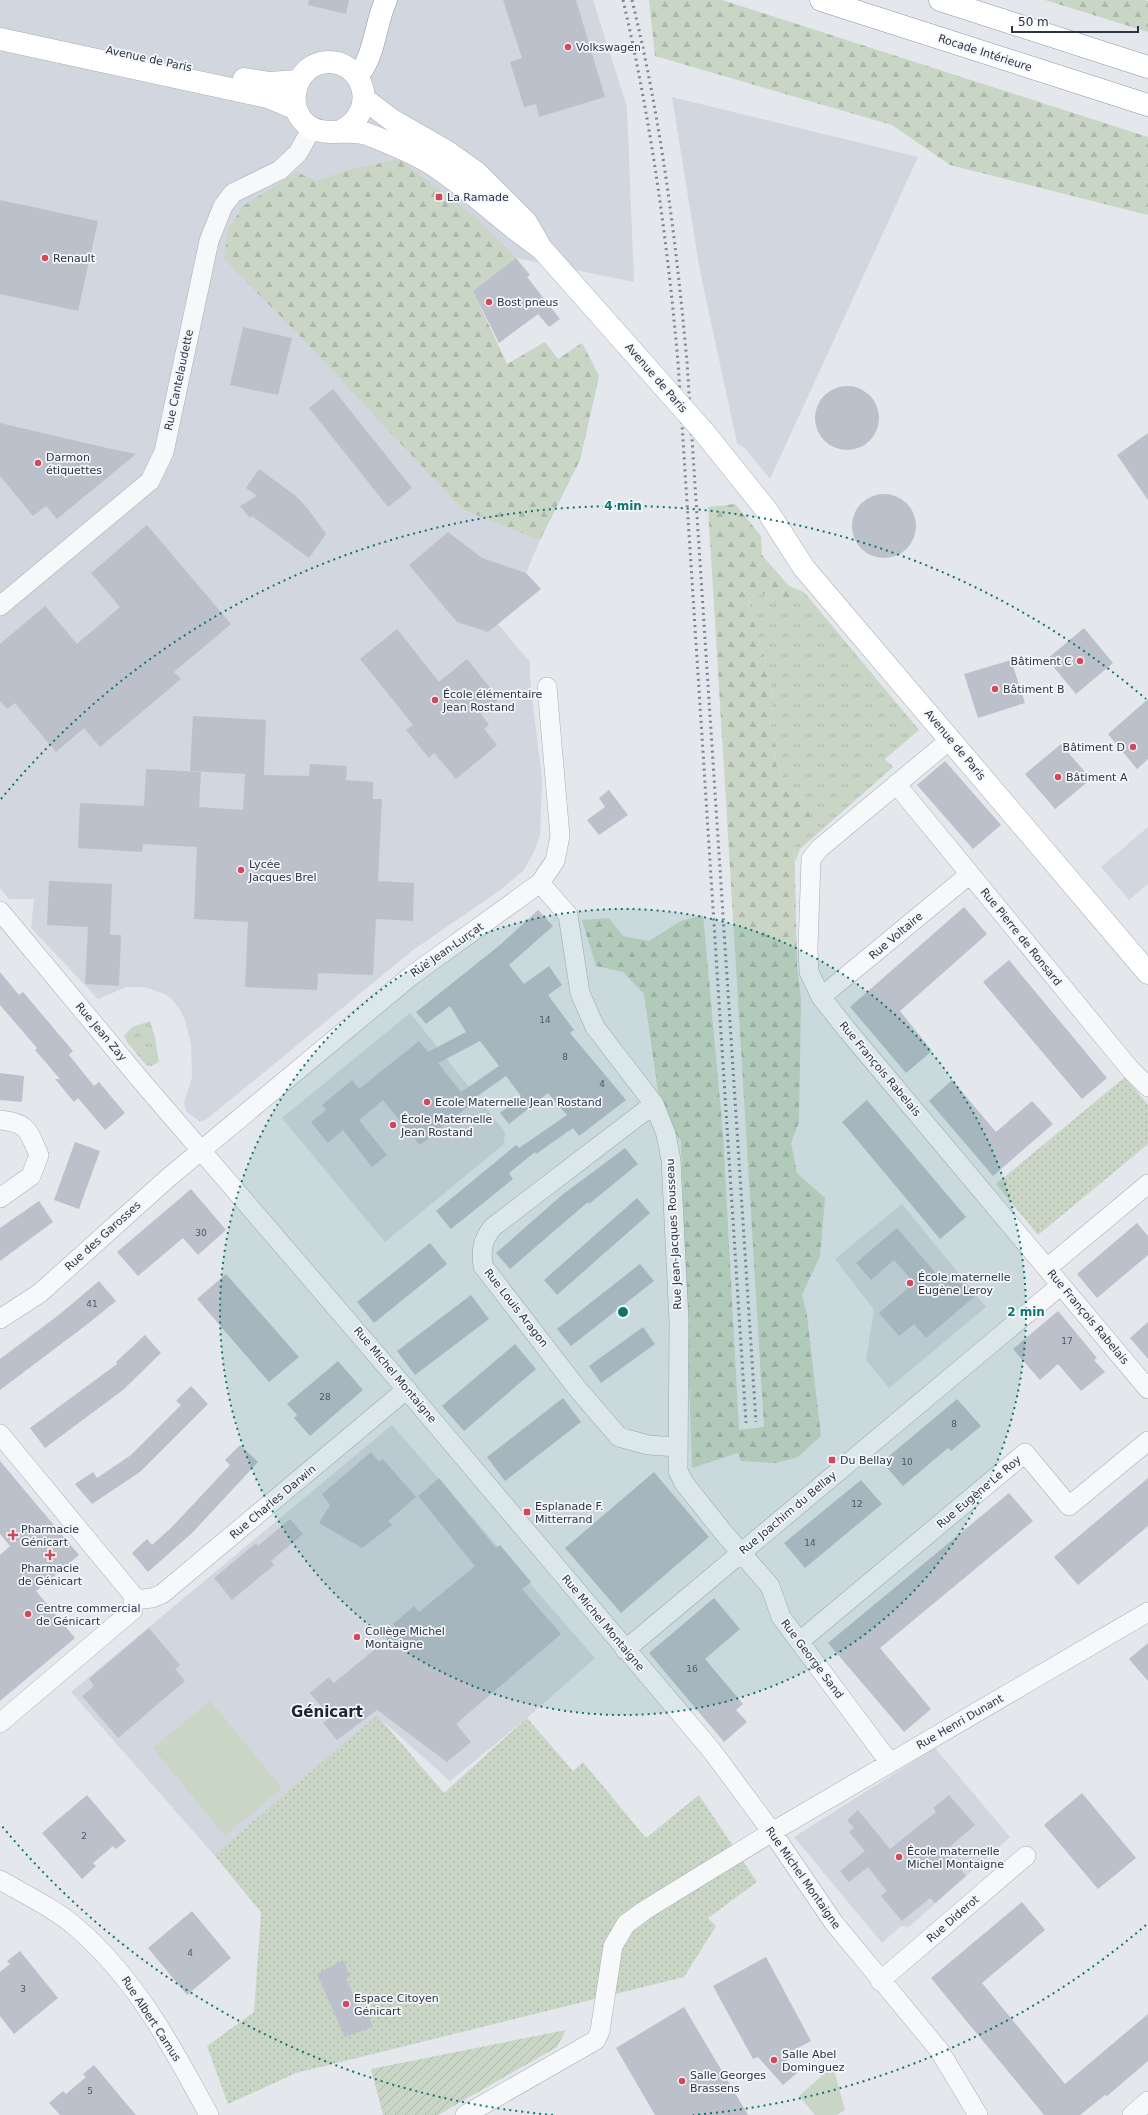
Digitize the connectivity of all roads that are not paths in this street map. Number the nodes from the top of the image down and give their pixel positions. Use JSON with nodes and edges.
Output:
{"nodes":[{"id":1,"x":386,"y":0,"type":"edge"},
{"id":2,"x":822,"y":0,"type":"edge"},
{"id":3,"x":940,"y":0,"type":"edge"},
{"id":4,"x":0,"y":27,"type":"edge"},
{"id":5,"x":0,"y":39,"type":"edge"},
{"id":6,"x":1148,"y":67,"type":"edge"},
{"id":7,"x":357,"y":76,"type":"junction"},
{"id":8,"x":298,"y":81,"type":"junction"},
{"id":9,"x":364,"y":99,"type":"junction"},
{"id":10,"x":1148,"y":105,"type":"edge"},
{"id":11,"x":296,"y":108,"type":"junction"},
{"id":12,"x":312,"y":128,"type":"junction"},
{"id":13,"x":340,"y":131,"type":"junction"},
{"id":14,"x":541,"y":248,"type":"junction"},
{"id":15,"x":768,"y":512,"type":"junction"},
{"id":16,"x":0,"y":606,"type":"edge"},
{"id":17,"x":547,"y":687,"type":"dead end"},
{"id":18,"x":951,"y":739,"type":"junction"},
{"id":19,"x":896,"y":784,"type":"junction"},
{"id":20,"x":970,"y":874,"type":"junction"},
{"id":21,"x":540,"y":883,"type":"junction"},
{"id":22,"x":0,"y":911,"type":"edge"},
{"id":23,"x":1148,"y":950,"type":"edge"},
{"id":24,"x":1148,"y":973,"type":"edge"},
{"id":25,"x":822,"y":997,"type":"junction"},
{"id":26,"x":1148,"y":1087,"type":"edge"},
{"id":27,"x":654,"y":1104,"type":"junction"},
{"id":28,"x":0,"y":1120,"type":"edge"},
{"id":29,"x":203,"y":1151,"type":"junction"},
{"id":30,"x":1148,"y":1184,"type":"edge"},
{"id":31,"x":0,"y":1198,"type":"edge"},
{"id":32,"x":1047,"y":1268,"type":"junction"},
{"id":33,"x":1061,"y":1284,"type":"junction"},
{"id":34,"x":0,"y":1319,"type":"edge"},
{"id":35,"x":407,"y":1390,"type":"junction"},
{"id":36,"x":1148,"y":1390,"type":"edge"},
{"id":37,"x":0,"y":1434,"type":"edge"},
{"id":38,"x":1148,"y":1441,"type":"edge"},
{"id":39,"x":678,"y":1447,"type":"junction"},
{"id":40,"x":741,"y":1552,"type":"junction"},
{"id":41,"x":133,"y":1600,"type":"junction"},
{"id":42,"x":1148,"y":1612,"type":"edge"},
{"id":43,"x":800,"y":1641,"type":"junction"},
{"id":44,"x":625,"y":1650,"type":"junction"},
{"id":45,"x":0,"y":1723,"type":"edge"},
{"id":46,"x":890,"y":1763,"type":"junction"},
{"id":47,"x":772,"y":1832,"type":"junction"},
{"id":48,"x":1026,"y":1856,"type":"dead end"},
{"id":49,"x":0,"y":1880,"type":"edge"},
{"id":50,"x":880,"y":1981,"type":"junction"},
{"id":51,"x":1148,"y":2101,"type":"edge"},
{"id":52,"x":210,"y":2115,"type":"edge"},
{"id":53,"x":465,"y":2115,"type":"edge"},
{"id":54,"x":978,"y":2115,"type":"edge"},
{"id":55,"x":1132,"y":2115,"type":"edge"}],
"edges":[{"from":1,"to":7,"type":"main road"},
{"from":2,"to":10,"type":"main road","name":"Rocade Intérieure"},
{"from":3,"to":6,"type":"main road"},
{"from":4,"to":8,"type":"main road","name":"Avenue de Paris"},
{"from":5,"to":11,"type":"main road"},
{"from":7,"to":8,"type":"main road"},
{"from":7,"to":9,"type":"main road"},
{"from":8,"to":11,"type":"main road"},
{"from":9,"to":13,"type":"main road"},
{"from":9,"to":14,"type":"main road"},
{"from":11,"to":12,"type":"main road"},
{"from":12,"to":13,"type":"main road"},
{"from":12,"to":16,"type":"street","name":"Rue Cantelaudette"},
{"from":13,"to":14,"type":"main road"},
{"from":14,"to":15,"type":"main road","name":"Avenue de Paris","bridge":true},
{"from":15,"to":18,"type":"main road","name":"Avenue de Paris"},
{"from":15,"to":23,"type":"main road","name":"Avenue de Paris"},
{"from":17,"to":21,"type":"street","name":"Rue Jean Lurçat"},
{"from":18,"to":19,"type":"street","name":"Rue François Rabelais"},
{"from":18,"to":24,"type":"main road","name":"Avenue de Paris"},
{"from":19,"to":20,"type":"street","name":"Rue Pierre de Ronsard"},
{"from":19,"to":25,"type":"street","name":"Rue François Rabelais"},
{"from":20,"to":25,"type":"street","name":"Rue Voltaire"},
{"from":20,"to":26,"type":"street","name":"Rue Pierre de Ronsard"},
{"from":21,"to":27,"type":"street","name":"Rue Jean-Jacques Rousseau"},
{"from":21,"to":29,"type":"street","name":"Rue Jean Lurçat"},
{"from":22,"to":29,"type":"street","name":"Rue Jean Zay"},
{"from":25,"to":32,"type":"street","name":"Rue François Rabelais"},
{"from":27,"to":39,"type":"street","name":"Rue Jean-Jacques Rousseau"},
{"from":27,"to":39,"type":"street","name":"Rue Louis Aragon"},
{"from":28,"to":31,"type":"street"},
{"from":29,"to":34,"type":"street","name":"Rue des Garosses"},
{"from":29,"to":35,"type":"street","name":"Rue Michel Montaigne"},
{"from":30,"to":32,"type":"street"},
{"from":32,"to":33,"type":"street","name":"Rue François Rabelais"},
{"from":33,"to":36,"type":"street","name":"Rue François Rabelais"},
{"from":33,"to":40,"type":"street","name":"Rue Joachim du Bellay"},
{"from":35,"to":41,"type":"street","name":"Rue Charles Darwin"},
{"from":35,"to":44,"type":"street","name":"Rue Michel Montaigne"},
{"from":37,"to":41,"type":"street"},
{"from":38,"to":43,"type":"street","name":"Rue Eugène Le Roy"},
{"from":39,"to":40,"type":"street","name":"Rue Jean-Jacques Rousseau"},
{"from":40,"to":43,"type":"street","name":"Rue George Sand"},
{"from":40,"to":44,"type":"street","name":"Rue Joachim du Bellay"},
{"from":41,"to":45,"type":"street"},
{"from":42,"to":46,"type":"street","name":"Rue Henri Dunant"},
{"from":43,"to":46,"type":"street","name":"Rue George Sand"},
{"from":44,"to":47,"type":"street","name":"Rue Michel Montaigne"},
{"from":46,"to":47,"type":"street","name":"Rue Henri Dunant"},
{"from":47,"to":50,"type":"street","name":"Rue Michel Montaigne"},
{"from":47,"to":53,"type":"street","name":"Rue Henri Dunant"},
{"from":48,"to":50,"type":"street","name":"Rue Diderot"},
{"from":49,"to":52,"type":"street","name":"Rue Albert Camus"},
{"from":50,"to":54,"type":"street","name":"Rue Michel Montaigne"},
{"from":51,"to":55,"type":"street"}]}
